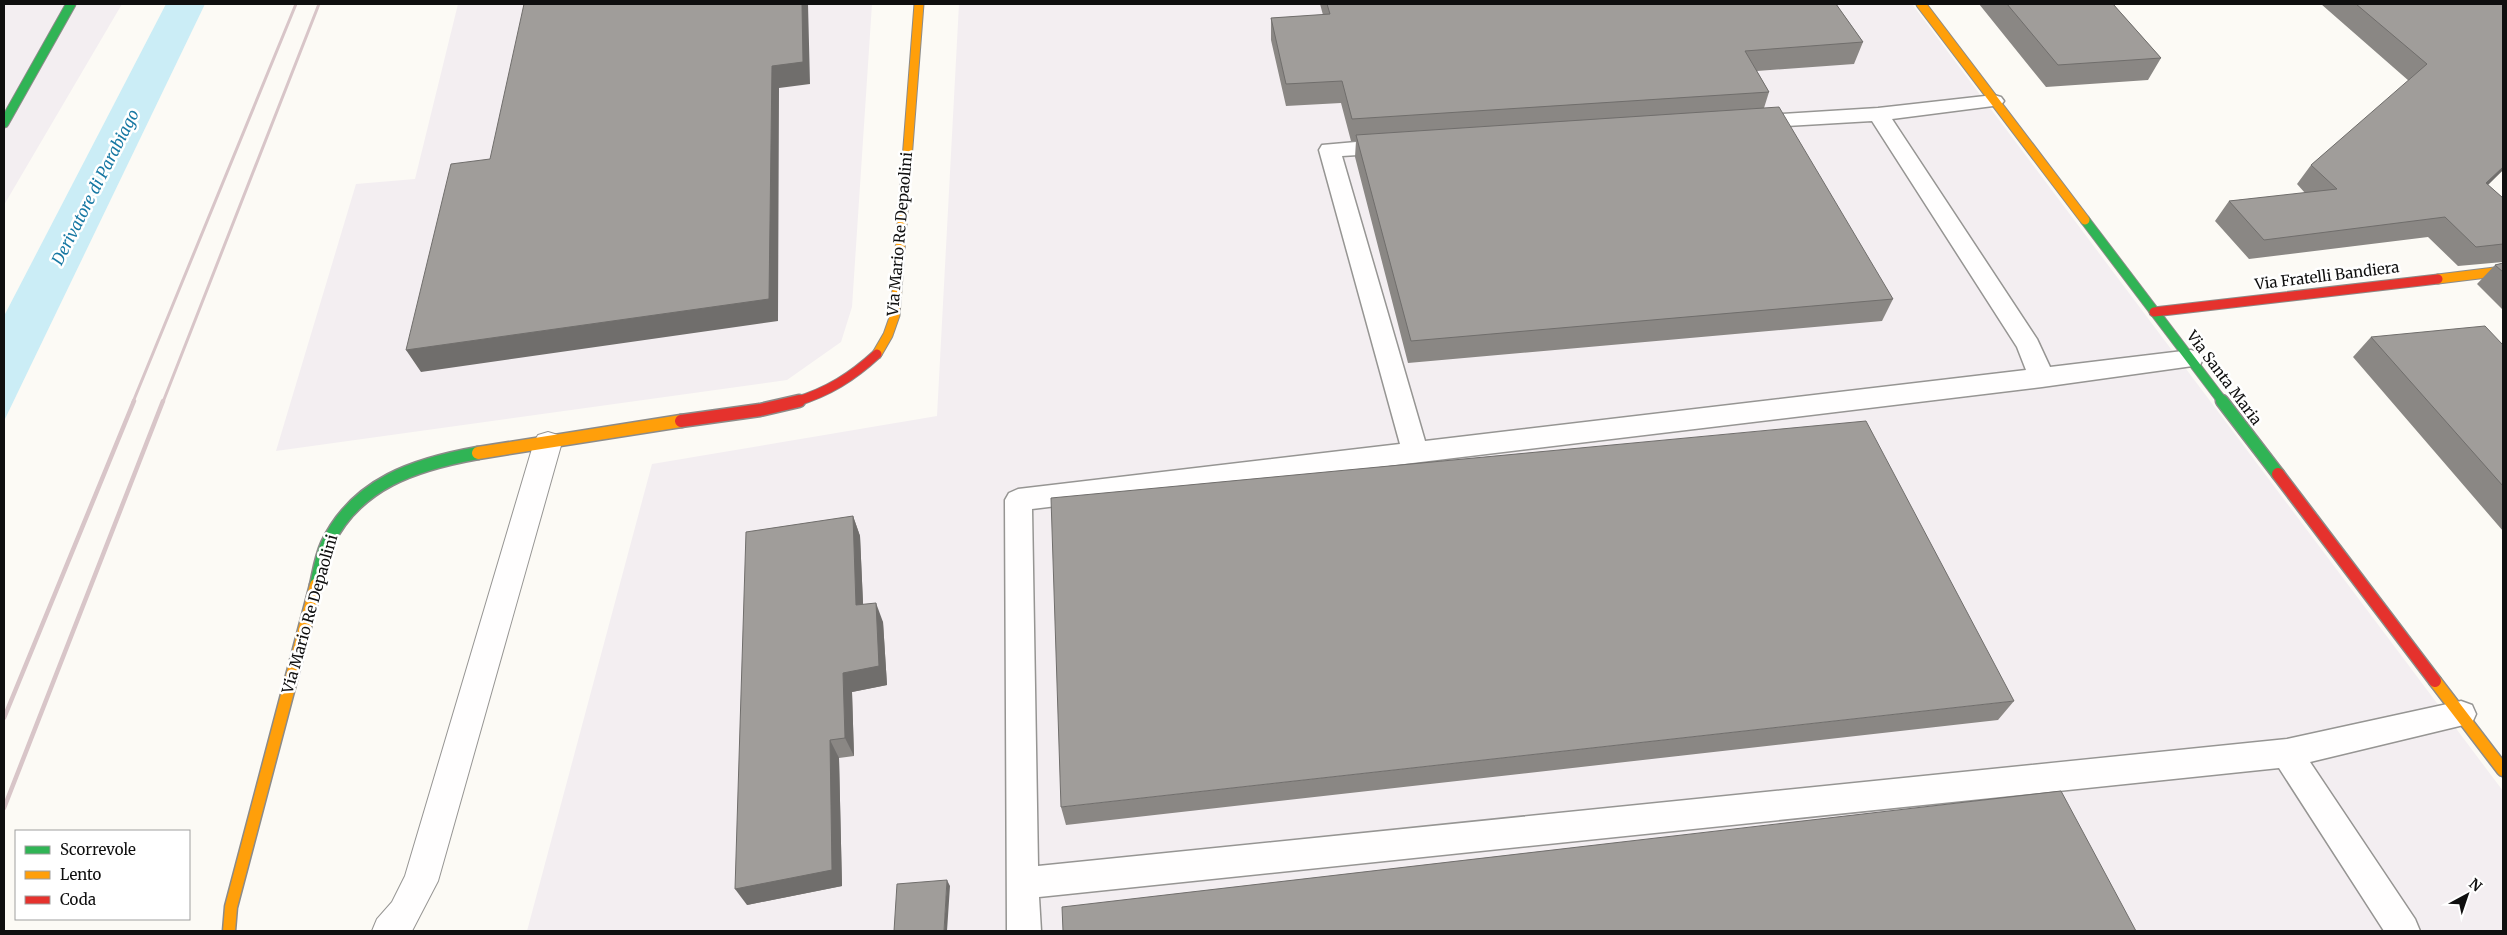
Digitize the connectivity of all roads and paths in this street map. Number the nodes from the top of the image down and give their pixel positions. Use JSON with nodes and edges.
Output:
{"nodes":[{"id":1,"x":71,"y":4,"type":"edge"},
{"id":2,"x":919,"y":4,"type":"edge"},
{"id":3,"x":1921,"y":4,"type":"edge"},
{"id":4,"x":1994,"y":101,"type":"junction"},
{"id":5,"x":1878,"y":114,"type":"junction"},
{"id":6,"x":4,"y":123,"type":"edge"},
{"id":7,"x":1727,"y":124,"type":"edge"},
{"id":8,"x":1409,"y":145,"type":"edge"},
{"id":9,"x":2503,"y":271,"type":"edge"},
{"id":10,"x":2154,"y":312,"type":"junction"},
{"id":11,"x":2191,"y":360,"type":"junction"},
{"id":12,"x":2042,"y":378,"type":"junction"},
{"id":13,"x":548,"y":442,"type":"junction"},
{"id":14,"x":1415,"y":452,"type":"junction"},
{"id":15,"x":2461,"y":714,"type":"junction"},
{"id":16,"x":2287,"y":753,"type":"junction"},
{"id":17,"x":2503,"y":770,"type":"edge"},
{"id":18,"x":1022,"y":883,"type":"junction"},
{"id":19,"x":229,"y":931,"type":"edge"},
{"id":20,"x":389,"y":931,"type":"edge"},
{"id":21,"x":1024,"y":931,"type":"edge"},
{"id":22,"x":2403,"y":931,"type":"edge"}],
"edges":[{"from":1,"to":6,"type":"street"},
{"from":2,"to":13,"type":"street","name":"Via Mario Re Depaolini"},
{"from":3,"to":4,"type":"street","name":"Via Santa Maria"},
{"from":4,"to":5,"type":"lane"},
{"from":4,"to":10,"type":"street","name":"Via Santa Maria"},
{"from":5,"to":7,"type":"lane"},
{"from":5,"to":12,"type":"lane"},
{"from":8,"to":14,"type":"lane"},
{"from":9,"to":10,"type":"street","name":"Via Fratelli Bandiera"},
{"from":10,"to":11,"type":"street","name":"Via Santa Maria"},
{"from":11,"to":12,"type":"lane"},
{"from":11,"to":15,"type":"street","name":"Via Santa Maria"},
{"from":12,"to":14,"type":"lane"},
{"from":13,"to":19,"type":"street","name":"Via Mario Re Depaolini"},
{"from":13,"to":20,"type":"street"},
{"from":14,"to":18,"type":"lane"},
{"from":15,"to":16,"type":"lane"},
{"from":15,"to":17,"type":"street","name":"Via Santa Maria"},
{"from":16,"to":18,"type":"lane"},
{"from":16,"to":22,"type":"lane"},
{"from":18,"to":21,"type":"lane"}]}
